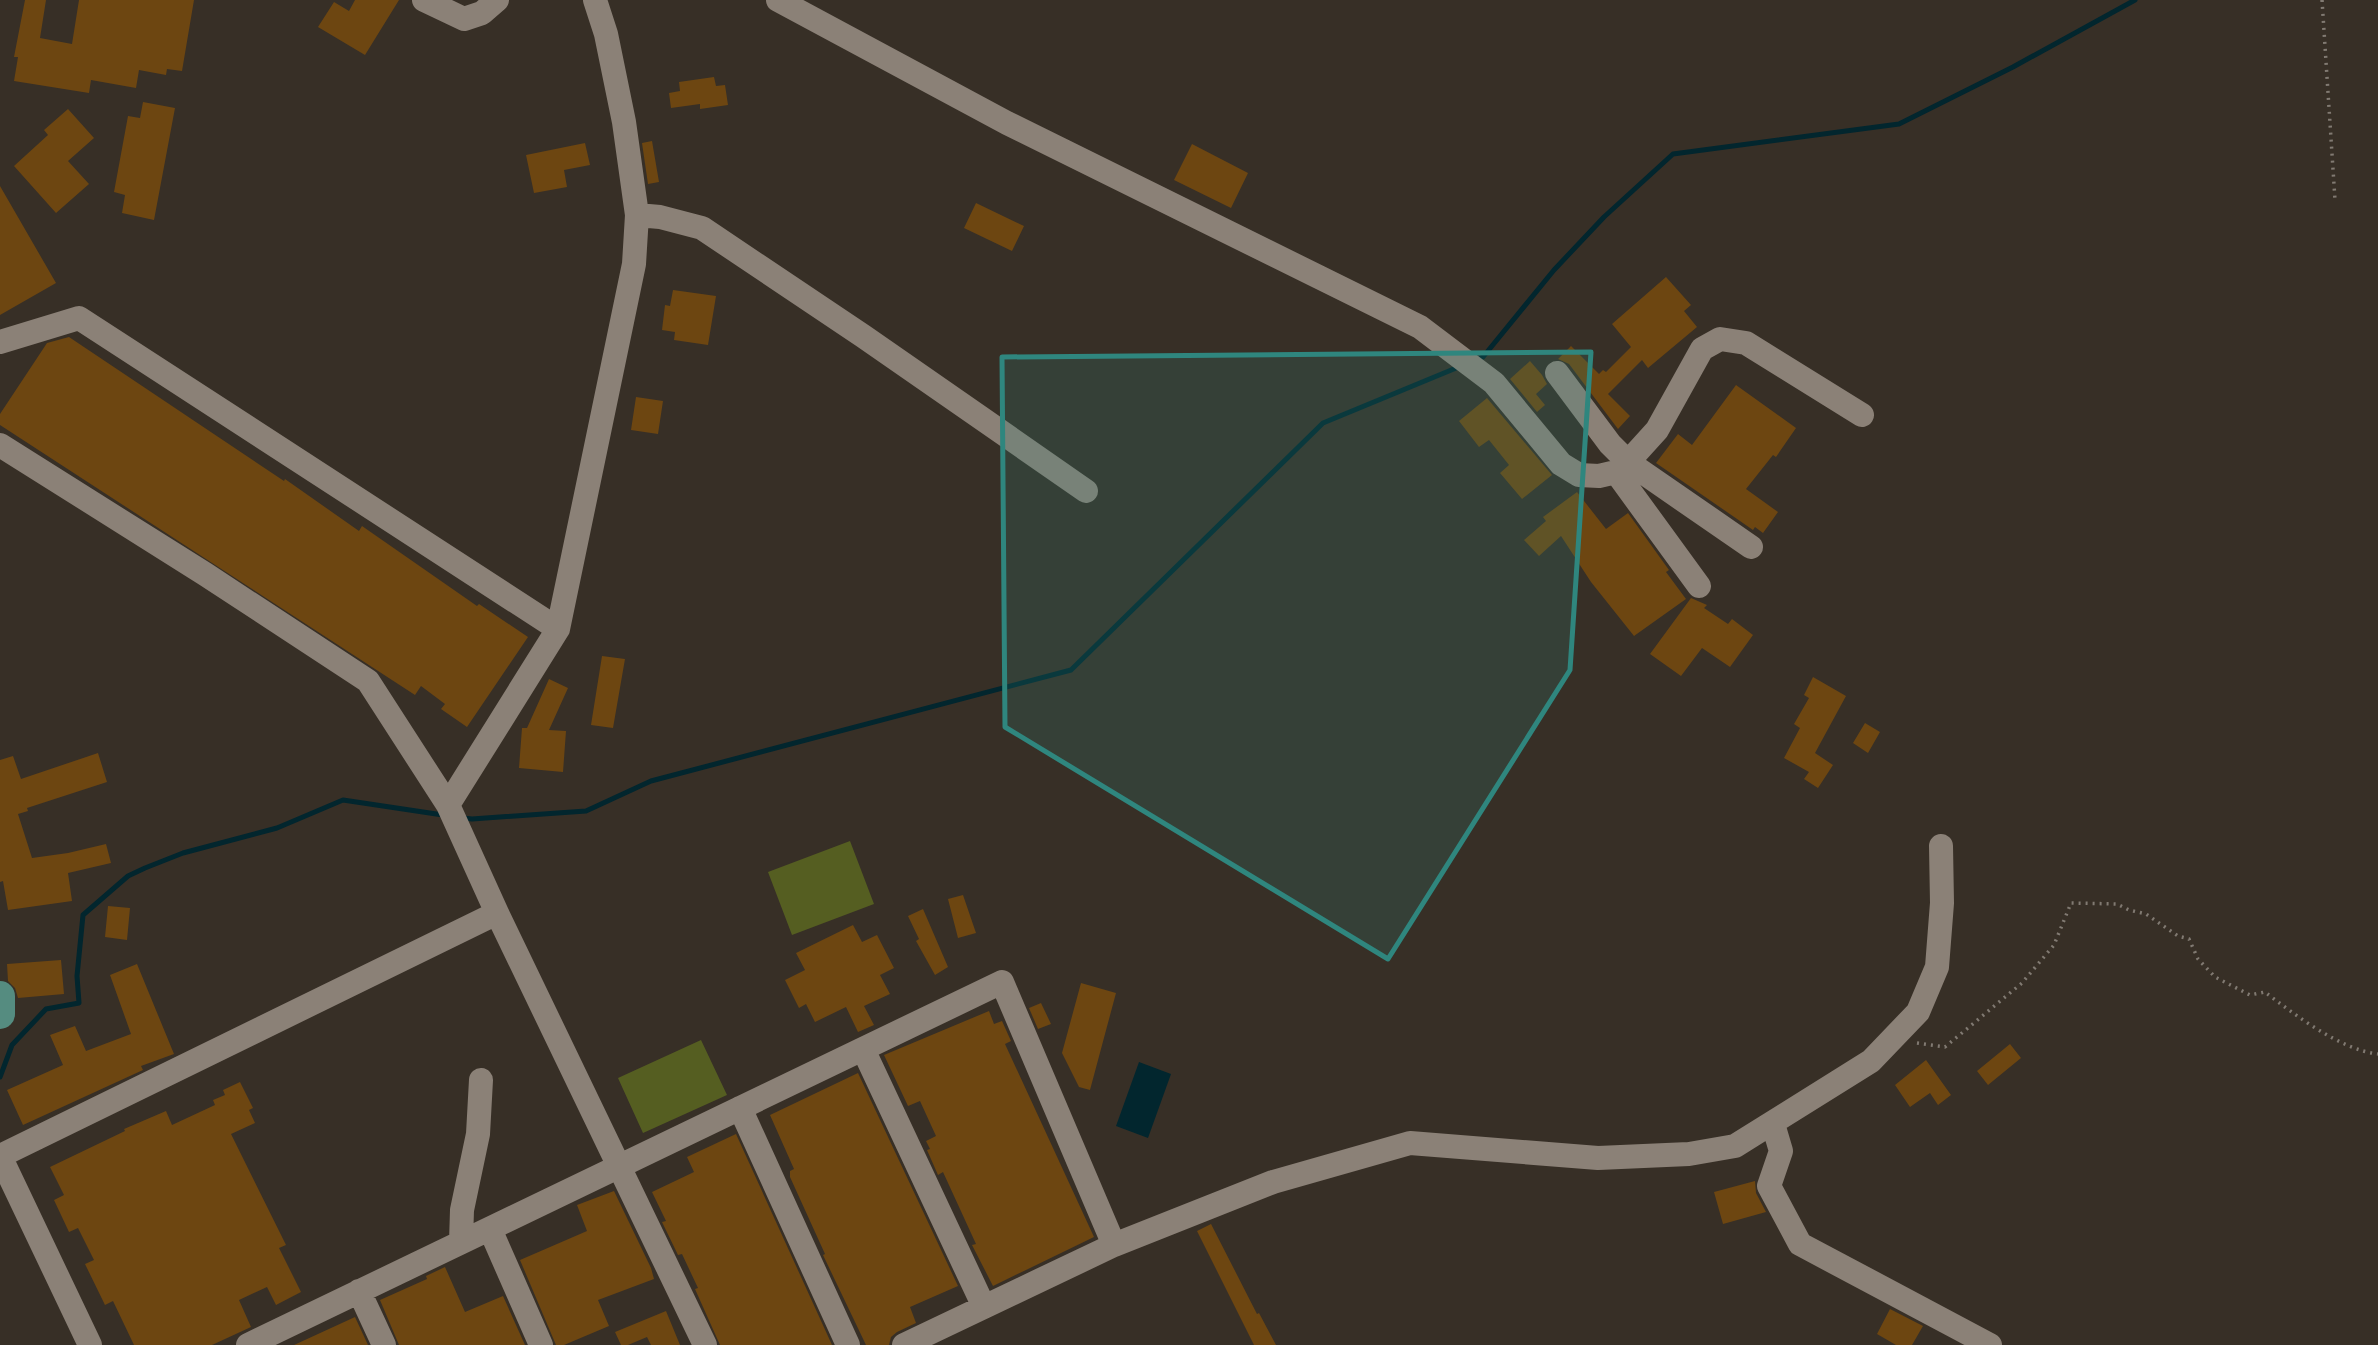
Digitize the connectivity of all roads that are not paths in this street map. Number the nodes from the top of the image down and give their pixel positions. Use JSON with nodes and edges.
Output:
{"nodes":[{"id":1,"x":424,"y":0,"type":"edge"},
{"id":2,"x":497,"y":0,"type":"edge"},
{"id":3,"x":595,"y":0,"type":"edge"},
{"id":4,"x":778,"y":0,"type":"edge"},
{"id":5,"x":637,"y":215,"type":"junction"},
{"id":6,"x":0,"y":342,"type":"edge"},
{"id":7,"x":1557,"y":373,"type":"dead end"},
{"id":8,"x":1862,"y":415,"type":"dead end"},
{"id":9,"x":0,"y":445,"type":"edge"},
{"id":10,"x":1622,"y":467,"type":"junction"},
{"id":11,"x":1086,"y":491,"type":"dead end"},
{"id":12,"x":1751,"y":547,"type":"dead end"},
{"id":13,"x":1699,"y":586,"type":"dead end"},
{"id":14,"x":558,"y":629,"type":"junction"},
{"id":15,"x":448,"y":805,"type":"junction"},
{"id":16,"x":1941,"y":846,"type":"dead end"},
{"id":17,"x":497,"y":913,"type":"junction"},
{"id":18,"x":0,"y":996,"type":"edge"},
{"id":19,"x":0,"y":1014,"type":"edge"},
{"id":20,"x":863,"y":1049,"type":"junction"},
{"id":21,"x":481,"y":1080,"type":"dead end"},
{"id":22,"x":740,"y":1108,"type":"junction"},
{"id":23,"x":1773,"y":1124,"type":"junction"},
{"id":24,"x":0,"y":1156,"type":"edge"},
{"id":25,"x":621,"y":1166,"type":"junction"},
{"id":26,"x":489,"y":1228,"type":"junction"},
{"id":27,"x":461,"y":1242,"type":"junction"},
{"id":28,"x":1114,"y":1245,"type":"junction"},
{"id":29,"x":359,"y":1291,"type":"junction"},
{"id":30,"x":984,"y":1307,"type":"junction"},
{"id":31,"x":90,"y":1345,"type":"edge"},
{"id":32,"x":248,"y":1345,"type":"edge"},
{"id":33,"x":384,"y":1345,"type":"edge"},
{"id":34,"x":541,"y":1345,"type":"edge"},
{"id":35,"x":705,"y":1345,"type":"edge"},
{"id":36,"x":848,"y":1345,"type":"edge"},
{"id":37,"x":904,"y":1345,"type":"edge"},
{"id":38,"x":1990,"y":1345,"type":"edge"}],
"edges":[{"from":1,"to":2,"type":"street"},
{"from":3,"to":5,"type":"street"},
{"from":4,"to":10,"type":"street"},
{"from":5,"to":11,"type":"street"},
{"from":5,"to":14,"type":"street"},
{"from":6,"to":14,"type":"street"},
{"from":7,"to":10,"type":"street"},
{"from":8,"to":10,"type":"street"},
{"from":9,"to":15,"type":"street"},
{"from":10,"to":12,"type":"street"},
{"from":10,"to":13,"type":"street"},
{"from":14,"to":15,"type":"street"},
{"from":15,"to":17,"type":"street"},
{"from":16,"to":23,"type":"street"},
{"from":17,"to":24,"type":"street"},
{"from":17,"to":25,"type":"street"},
{"from":18,"to":19,"type":"main road"},
{"from":20,"to":22,"type":"street"},
{"from":20,"to":28,"type":"street"},
{"from":20,"to":30,"type":"street"},
{"from":21,"to":27,"type":"street"},
{"from":22,"to":25,"type":"street"},
{"from":22,"to":36,"type":"street"},
{"from":23,"to":28,"type":"street"},
{"from":23,"to":38,"type":"street"},
{"from":24,"to":31,"type":"street"},
{"from":25,"to":26,"type":"street"},
{"from":25,"to":35,"type":"street"},
{"from":26,"to":27,"type":"street"},
{"from":26,"to":34,"type":"street"},
{"from":27,"to":29,"type":"street"},
{"from":28,"to":30,"type":"street"},
{"from":29,"to":32,"type":"street"},
{"from":29,"to":33,"type":"street"},
{"from":30,"to":37,"type":"street"}]}
